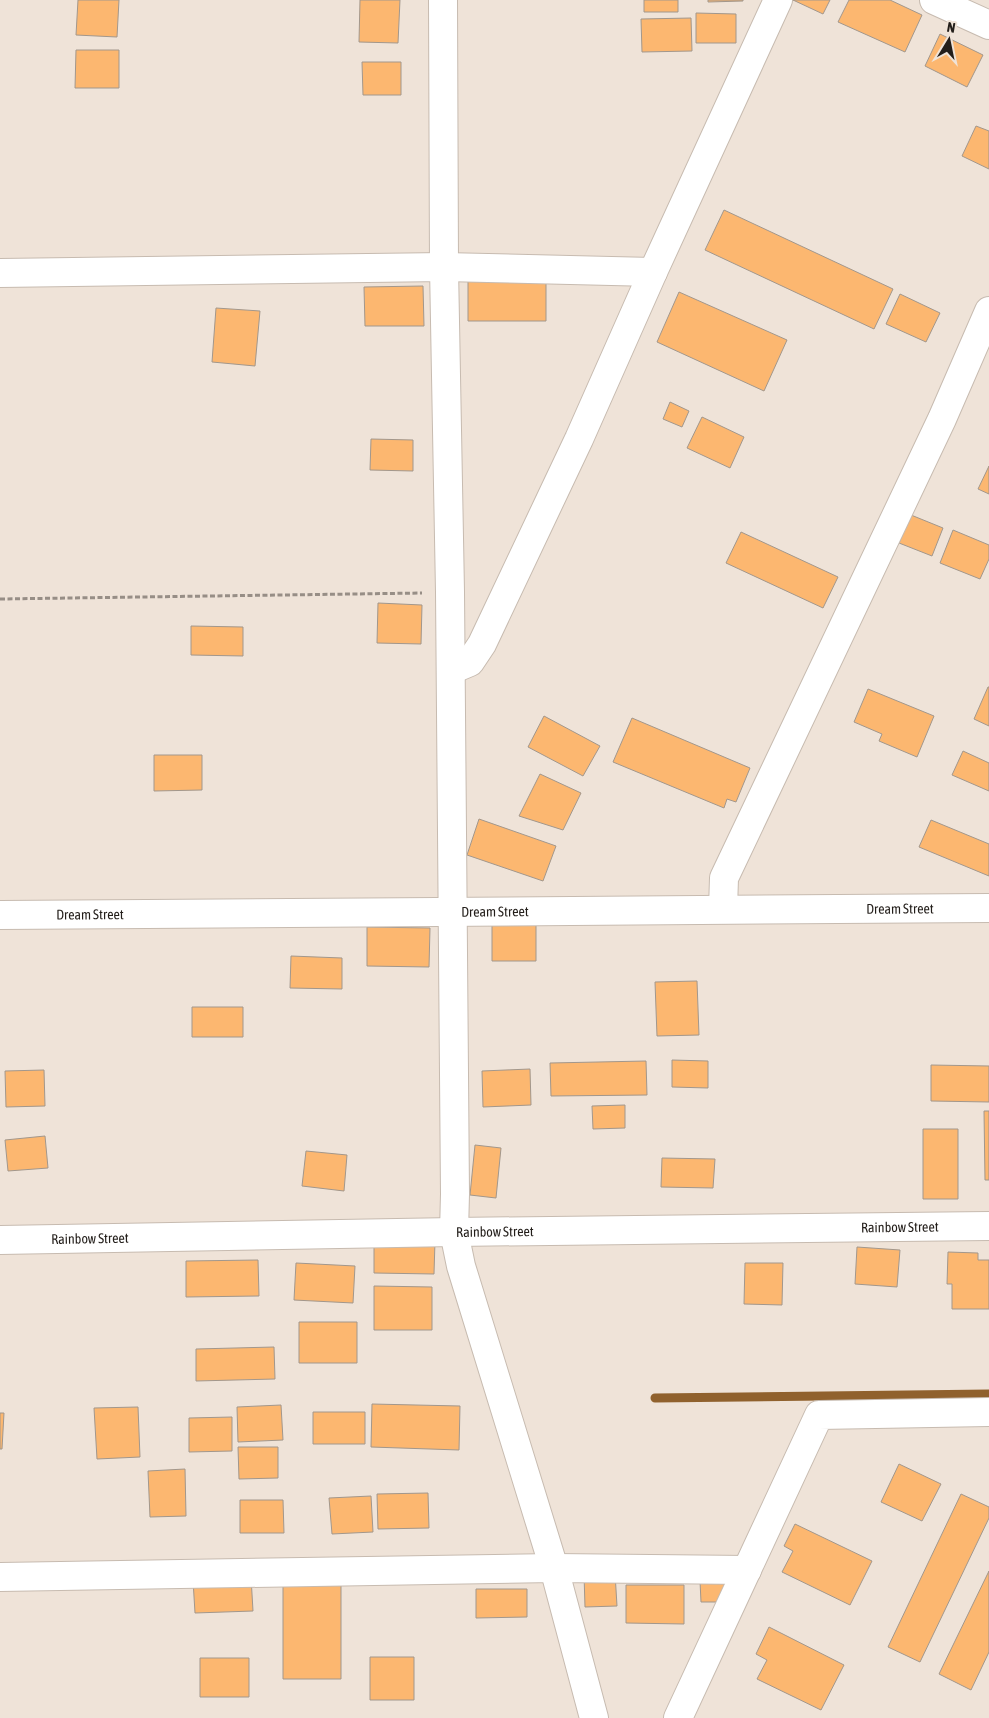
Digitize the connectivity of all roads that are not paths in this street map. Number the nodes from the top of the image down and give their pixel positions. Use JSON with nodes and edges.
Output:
{"nodes":[{"id":1,"x":443,"y":0,"type":"edge"},
{"id":2,"x":778,"y":0,"type":"edge"},
{"id":3,"x":934,"y":0,"type":"edge"},
{"id":4,"x":989,"y":25,"type":"edge"},
{"id":5,"x":444,"y":267,"type":"junction"},
{"id":6,"x":653,"y":272,"type":"junction"},
{"id":7,"x":0,"y":273,"type":"edge"},
{"id":8,"x":989,"y":311,"type":"edge"},
{"id":9,"x":451,"y":670,"type":"junction"},
{"id":10,"x":989,"y":908,"type":"edge"},
{"id":11,"x":723,"y":909,"type":"junction"},
{"id":12,"x":453,"y":913,"type":"junction"},
{"id":13,"x":0,"y":915,"type":"edge"},
{"id":14,"x":989,"y":1226,"type":"edge"},
{"id":15,"x":454,"y":1232,"type":"junction"},
{"id":16,"x":0,"y":1240,"type":"edge"},
{"id":17,"x":989,"y":1412,"type":"edge"},
{"id":18,"x":554,"y":1568,"type":"junction"},
{"id":19,"x":747,"y":1570,"type":"junction"},
{"id":20,"x":0,"y":1577,"type":"edge"},
{"id":21,"x":594,"y":1718,"type":"edge"},
{"id":22,"x":678,"y":1718,"type":"edge"}],
"edges":[{"from":1,"to":5,"type":"street"},
{"from":2,"to":6,"type":"street"},
{"from":3,"to":4,"type":"street"},
{"from":5,"to":6,"type":"street"},
{"from":5,"to":7,"type":"street"},
{"from":5,"to":9,"type":"street"},
{"from":6,"to":9,"type":"street"},
{"from":8,"to":11,"type":"street"},
{"from":9,"to":12,"type":"street"},
{"from":10,"to":11,"type":"street","name":"Dream Street"},
{"from":11,"to":12,"type":"street","name":"Dream Street"},
{"from":12,"to":13,"type":"street","name":"Dream Street"},
{"from":12,"to":15,"type":"street"},
{"from":14,"to":15,"type":"street","name":"Rainbow Street"},
{"from":15,"to":16,"type":"street","name":"Rainbow Street"},
{"from":15,"to":18,"type":"street"},
{"from":17,"to":19,"type":"street"},
{"from":18,"to":19,"type":"street"},
{"from":18,"to":20,"type":"street"},
{"from":18,"to":21,"type":"street"},
{"from":19,"to":22,"type":"street"}]}
